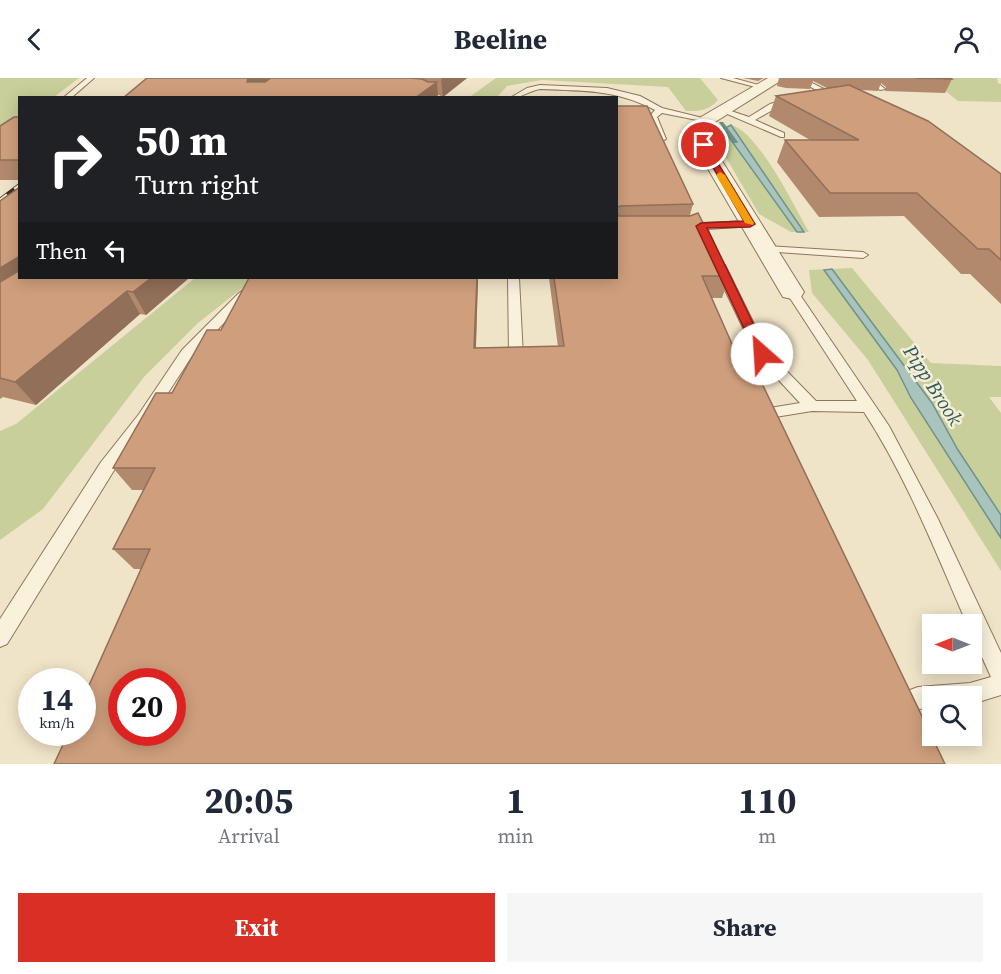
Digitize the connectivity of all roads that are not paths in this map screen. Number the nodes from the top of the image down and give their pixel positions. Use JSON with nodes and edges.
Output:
{"nodes":[{"id":1,"x":91,"y":78,"type":"edge"},
{"id":2,"x":724,"y":78,"type":"edge"},
{"id":3,"x":797,"y":78,"type":"edge"},
{"id":4,"x":868,"y":78,"type":"edge"},
{"id":5,"x":770,"y":82,"type":"edge"},
{"id":6,"x":882,"y":89,"type":"dead end"},
{"id":7,"x":68,"y":96,"type":"edge"},
{"id":8,"x":517,"y":96,"type":"edge"},
{"id":9,"x":821,"y":96,"type":"edge"},
{"id":10,"x":811,"y":97,"type":"edge"},
{"id":11,"x":802,"y":98,"type":"edge"},
{"id":12,"x":847,"y":102,"type":"edge"},
{"id":13,"x":660,"y":110,"type":"junction"},
{"id":14,"x":715,"y":115,"type":"junction"},
{"id":15,"x":750,"y":120,"type":"junction"},
{"id":16,"x":781,"y":135,"type":"dead end"},
{"id":17,"x":663,"y":139,"type":"edge"},
{"id":18,"x":750,"y":224,"type":"junction"},
{"id":19,"x":766,"y":249,"type":"junction"},
{"id":20,"x":863,"y":255,"type":"dead end"},
{"id":21,"x":265,"y":279,"type":"edge"},
{"id":22,"x":513,"y":279,"type":"edge"},
{"id":23,"x":792,"y":292,"type":"joint"},
{"id":24,"x":516,"y":357,"type":"edge"},
{"id":25,"x":812,"y":406,"type":"junction"},
{"id":26,"x":869,"y":407,"type":"junction"},
{"id":27,"x":763,"y":414,"type":"edge"},
{"id":28,"x":0,"y":637,"type":"edge"},
{"id":29,"x":1001,"y":676,"type":"edge"},
{"id":30,"x":1001,"y":684,"type":"edge"},
{"id":31,"x":982,"y":690,"type":"edge"}],
"edges":[{"from":1,"to":7,"type":"lane"},
{"from":2,"to":5,"type":"lane"},
{"from":3,"to":12,"type":"lane"},
{"from":4,"to":6,"type":"lane"},
{"from":5,"to":14,"type":"street"},
{"from":8,"to":13,"type":"lane"},
{"from":9,"to":10,"type":"lane"},
{"from":11,"to":15,"type":"lane"},
{"from":13,"to":14,"type":"lane"},
{"from":13,"to":17,"type":"lane"},
{"from":14,"to":15,"type":"lane"},
{"from":14,"to":18,"type":"street"},
{"from":15,"to":16,"type":"lane"},
{"from":18,"to":19,"type":"street"},
{"from":18,"to":25,"type":"lane"},
{"from":19,"to":20,"type":"lane"},
{"from":19,"to":23,"type":"street"},
{"from":21,"to":28,"type":"lane"},
{"from":22,"to":24,"type":"lane"},
{"from":23,"to":26,"type":"lane"},
{"from":25,"to":26,"type":"lane"},
{"from":25,"to":27,"type":"lane"},
{"from":26,"to":29,"type":"lane"},
{"from":30,"to":31,"type":"lane"}]}
